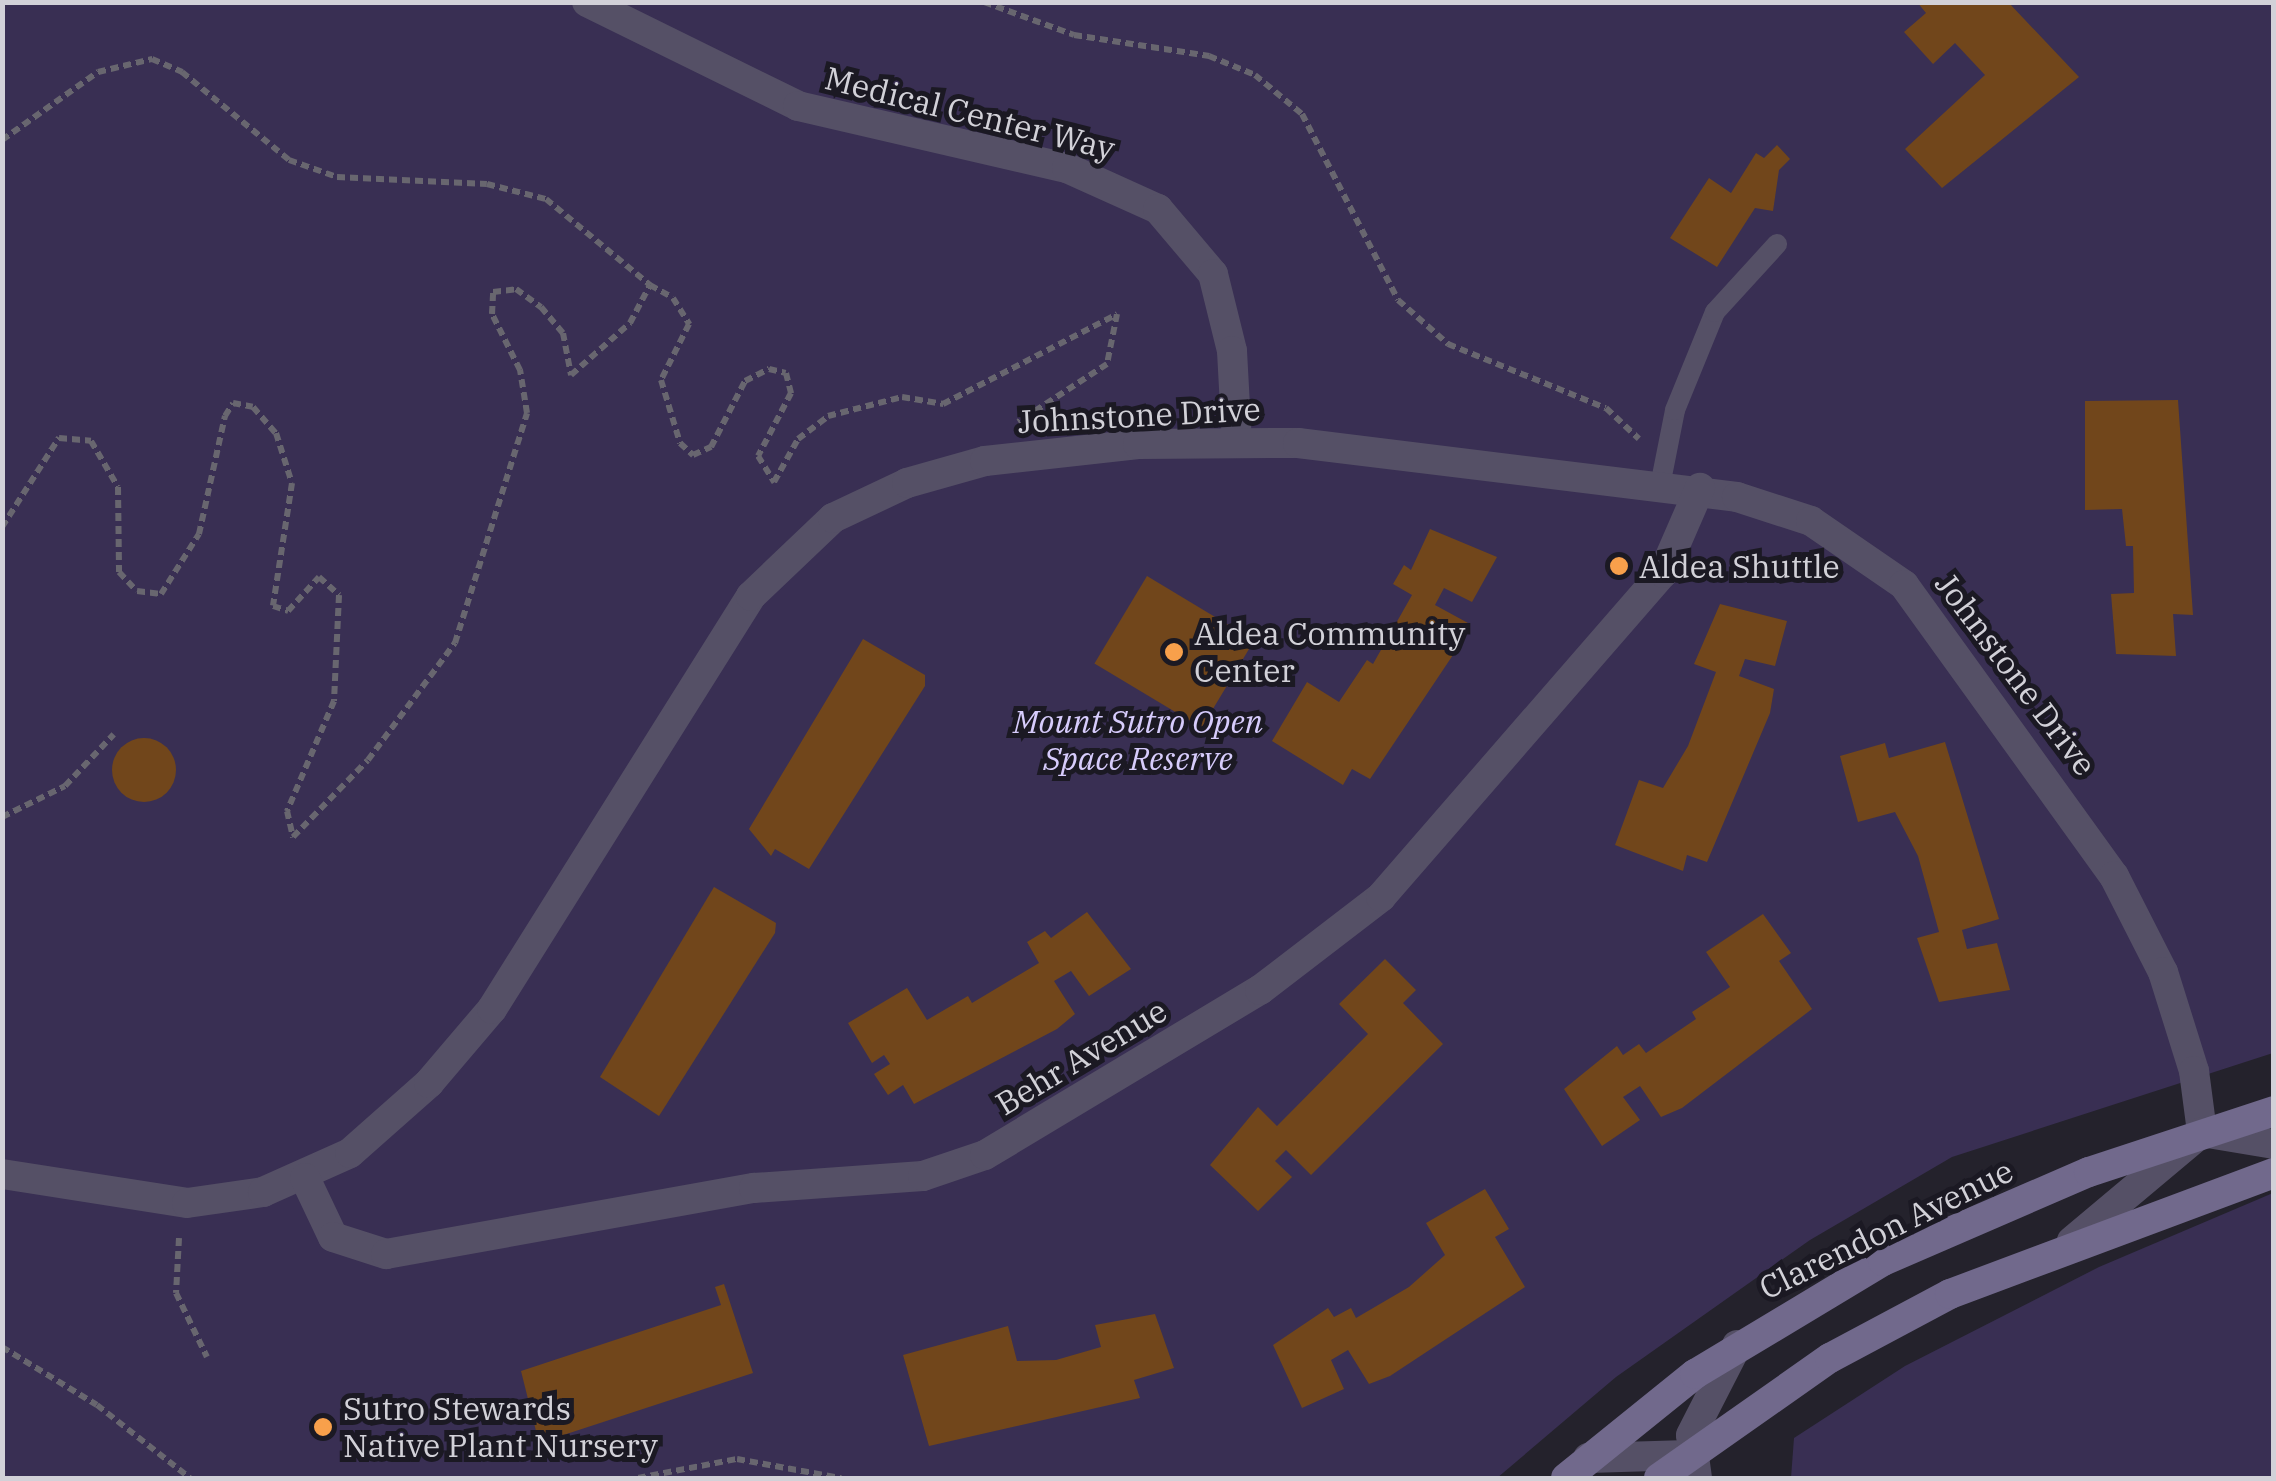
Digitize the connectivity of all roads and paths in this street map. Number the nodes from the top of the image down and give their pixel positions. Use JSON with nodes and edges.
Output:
{"nodes":[{"id":1,"x":587,"y":2,"type":"edge"},
{"id":2,"x":984,"y":2,"type":"edge"},
{"id":3,"x":2,"y":140,"type":"edge"},
{"id":4,"x":1778,"y":244,"type":"dead end"},
{"id":5,"x":650,"y":285,"type":"junction"},
{"id":6,"x":1237,"y":442,"type":"junction"},
{"id":7,"x":985,"y":461,"type":"junction"},
{"id":8,"x":1655,"y":480,"type":"junction"},
{"id":9,"x":1700,"y":488,"type":"junction"},
{"id":10,"x":2,"y":527,"type":"edge"},
{"id":11,"x":114,"y":734,"type":"dead end"},
{"id":12,"x":2,"y":818,"type":"edge"},
{"id":13,"x":2274,"y":1111,"type":"edge"},
{"id":14,"x":2202,"y":1132,"type":"junction"},
{"id":15,"x":2274,"y":1144,"type":"edge"},
{"id":16,"x":2274,"y":1173,"type":"edge"},
{"id":17,"x":2,"y":1174,"type":"edge"},
{"id":18,"x":305,"y":1178,"type":"junction"},
{"id":19,"x":187,"y":1203,"type":"junction"},
{"id":20,"x":2072,"y":1241,"type":"junction"},
{"id":21,"x":1738,"y":1344,"type":"junction"},
{"id":22,"x":2,"y":1347,"type":"edge"},
{"id":23,"x":207,"y":1357,"type":"dead end"},
{"id":24,"x":1693,"y":1467,"type":"edge"},
{"id":25,"x":1577,"y":1468,"type":"edge"},
{"id":26,"x":190,"y":1478,"type":"edge"},
{"id":27,"x":638,"y":1478,"type":"edge"},
{"id":28,"x":841,"y":1478,"type":"edge"},
{"id":29,"x":1659,"y":1478,"type":"edge"}],
"edges":[{"from":1,"to":6,"type":"street","name":"Medical Center Way"},
{"from":2,"to":8,"type":"path"},
{"from":3,"to":5,"type":"path"},
{"from":4,"to":8,"type":"lane"},
{"from":5,"to":7,"type":"path"},
{"from":5,"to":10,"type":"path"},
{"from":6,"to":7,"type":"street","name":"Johnstone Drive"},
{"from":6,"to":8,"type":"street","name":"Johnstone Drive"},
{"from":7,"to":18,"type":"street","name":"Johnstone Drive"},
{"from":8,"to":9,"type":"street","name":"Johnstone Drive"},
{"from":9,"to":14,"type":"street","name":"Johnstone Drive"},
{"from":9,"to":18,"type":"street","name":"Behr Avenue"},
{"from":11,"to":12,"type":"path"},
{"from":13,"to":14,"type":"main road","name":"Clarendon Avenue"},
{"from":14,"to":15,"type":"street"},
{"from":14,"to":20,"type":"street"},
{"from":14,"to":21,"type":"main road","name":"Clarendon Avenue"},
{"from":16,"to":20,"type":"main road"},
{"from":17,"to":19,"type":"street","name":"Johnstone Drive"},
{"from":18,"to":19,"type":"street","name":"Johnstone Drive"},
{"from":19,"to":23,"type":"path"},
{"from":20,"to":24,"type":"main road"},
{"from":21,"to":24,"type":"street"},
{"from":21,"to":25,"type":"main road","name":"Clarendon Avenue"},
{"from":22,"to":26,"type":"path"},
{"from":24,"to":25,"type":"street"},
{"from":24,"to":29,"type":"main road"},
{"from":27,"to":28,"type":"path"}]}
